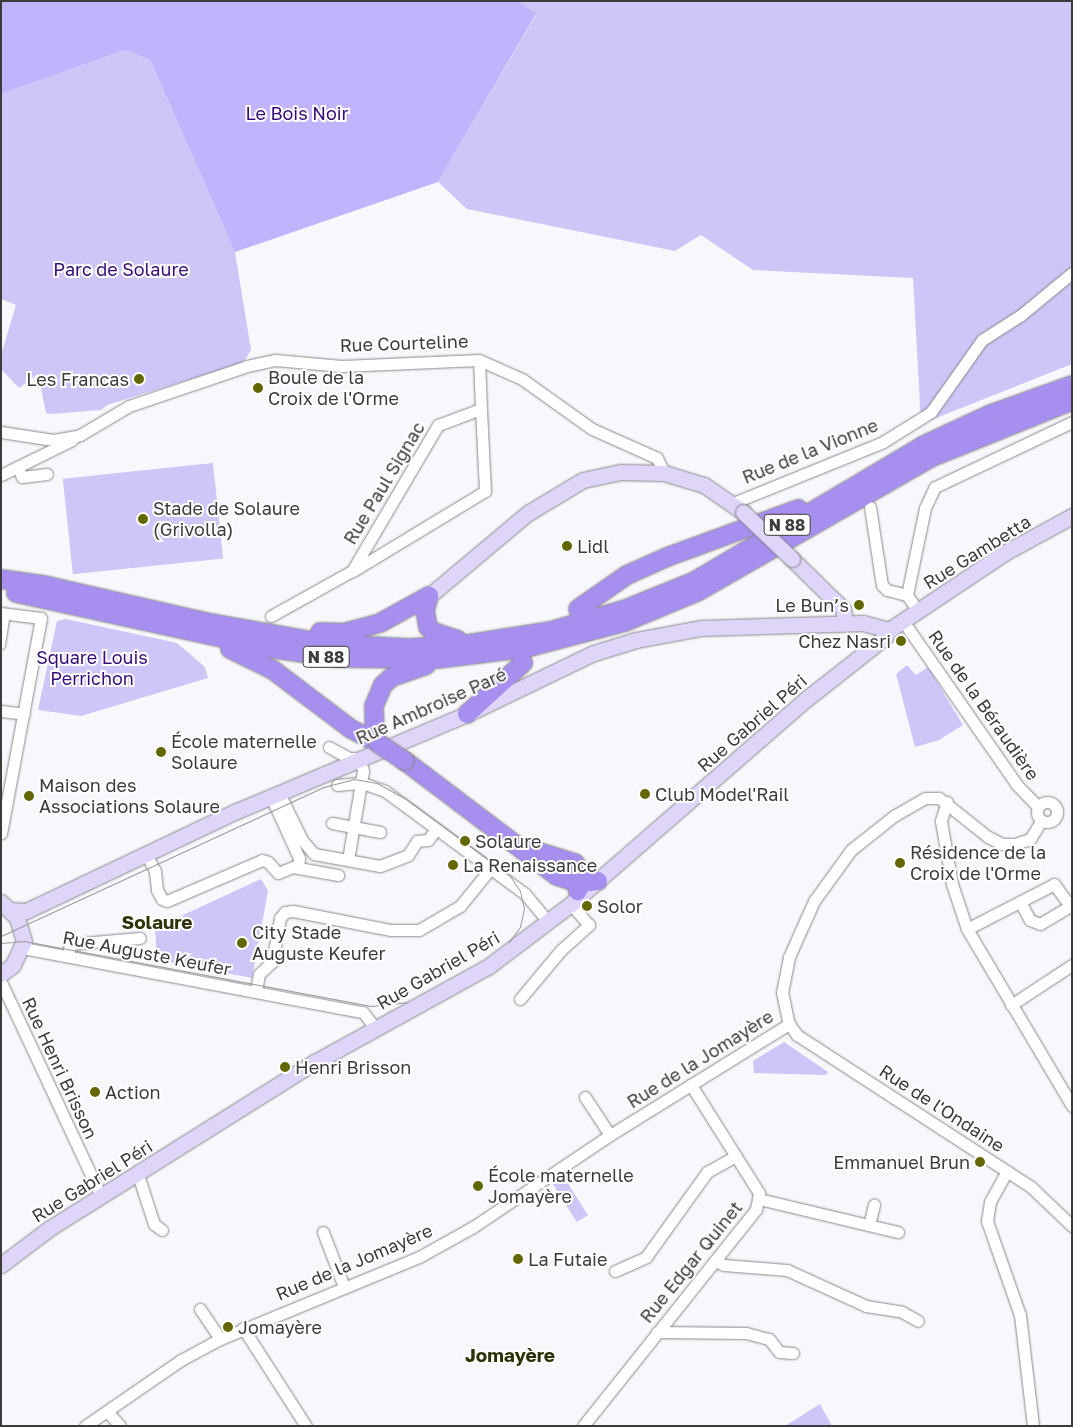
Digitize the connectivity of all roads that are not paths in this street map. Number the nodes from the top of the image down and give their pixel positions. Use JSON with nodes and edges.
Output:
{"nodes":[{"id":1,"x":1072,"y":274,"type":"edge"},
{"id":2,"x":479,"y":360,"type":"junction"},
{"id":3,"x":1072,"y":386,"type":"edge"},
{"id":4,"x":1072,"y":401,"type":"edge"},
{"id":5,"x":1072,"y":408,"type":"edge"},
{"id":6,"x":480,"y":409,"type":"junction"},
{"id":7,"x":1072,"y":422,"type":"edge"},
{"id":8,"x":1,"y":432,"type":"edge"},
{"id":9,"x":986,"y":434,"type":"junction"},
{"id":10,"x":80,"y":435,"type":"junction"},
{"id":11,"x":18,"y":468,"type":"junction"},
{"id":12,"x":664,"y":473,"type":"junction"},
{"id":13,"x":1,"y":474,"type":"edge"},
{"id":14,"x":47,"y":474,"type":"dead end"},
{"id":15,"x":832,"y":498,"type":"junction"},
{"id":16,"x":738,"y":507,"type":"junction"},
{"id":17,"x":870,"y":508,"type":"dead end"},
{"id":18,"x":1072,"y":516,"type":"edge"},
{"id":19,"x":352,"y":572,"type":"junction"},
{"id":20,"x":1,"y":579,"type":"edge"},
{"id":21,"x":1,"y":591,"type":"edge"},
{"id":22,"x":906,"y":595,"type":"junction"},
{"id":23,"x":429,"y":596,"type":"junction"},
{"id":24,"x":578,"y":609,"type":"dead end"},
{"id":25,"x":918,"y":611,"type":"junction"},
{"id":26,"x":4,"y":614,"type":"edge"},
{"id":27,"x":271,"y":616,"type":"dead end"},
{"id":28,"x":903,"y":621,"type":"junction"},
{"id":29,"x":846,"y":624,"type":"junction"},
{"id":30,"x":889,"y":630,"type":"junction"},
{"id":31,"x":217,"y":637,"type":"junction"},
{"id":32,"x":290,"y":638,"type":"junction"},
{"id":33,"x":468,"y":644,"type":"junction"},
{"id":34,"x":1,"y":645,"type":"edge"},
{"id":35,"x":436,"y":659,"type":"junction"},
{"id":36,"x":523,"y":663,"type":"dead end"},
{"id":37,"x":1,"y":711,"type":"edge"},
{"id":38,"x":24,"y":714,"type":"junction"},
{"id":39,"x":467,"y":714,"type":"junction"},
{"id":40,"x":377,"y":741,"type":"junction"},
{"id":41,"x":359,"y":758,"type":"junction"},
{"id":42,"x":332,"y":779,"type":"junction"},
{"id":43,"x":362,"y":783,"type":"junction"},
{"id":44,"x":275,"y":795,"type":"junction"},
{"id":45,"x":947,"y":802,"type":"junction"},
{"id":46,"x":1038,"y":807,"type":"junction"},
{"id":47,"x":1041,"y":821,"type":"junction"},
{"id":48,"x":332,"y":823,"type":"dead end"},
{"id":49,"x":354,"y":827,"type":"junction"},
{"id":50,"x":436,"y":829,"type":"junction"},
{"id":51,"x":1,"y":832,"type":"edge"},
{"id":52,"x":380,"y":832,"type":"dead end"},
{"id":53,"x":146,"y":854,"type":"junction"},
{"id":54,"x":348,"y":860,"type":"junction"},
{"id":55,"x":298,"y":868,"type":"junction"},
{"id":56,"x":486,"y":874,"type":"dead end"},
{"id":57,"x":338,"y":875,"type":"dead end"},
{"id":58,"x":582,"y":890,"type":"junction"},
{"id":59,"x":1020,"y":902,"type":"dead end"},
{"id":60,"x":6,"y":906,"type":"edge"},
{"id":61,"x":553,"y":918,"type":"junction"},
{"id":62,"x":967,"y":929,"type":"junction"},
{"id":63,"x":140,"y":938,"type":"dead end"},
{"id":64,"x":24,"y":943,"type":"junction"},
{"id":65,"x":68,"y":956,"type":"junction"},
{"id":66,"x":1072,"y":966,"type":"edge"},
{"id":67,"x":1,"y":974,"type":"edge"},
{"id":68,"x":1,"y":982,"type":"edge"},
{"id":69,"x":256,"y":991,"type":"junction"},
{"id":70,"x":520,"y":999,"type":"dead end"},
{"id":71,"x":1010,"y":1005,"type":"junction"},
{"id":72,"x":789,"y":1024,"type":"junction"},
{"id":73,"x":375,"y":1028,"type":"junction"},
{"id":74,"x":691,"y":1086,"type":"junction"},
{"id":75,"x":585,"y":1097,"type":"dead end"},
{"id":76,"x":1072,"y":1106,"type":"edge"},
{"id":77,"x":610,"y":1135,"type":"junction"},
{"id":78,"x":736,"y":1156,"type":"junction"},
{"id":79,"x":1007,"y":1171,"type":"junction"},
{"id":80,"x":138,"y":1175,"type":"junction"},
{"id":81,"x":101,"y":1196,"type":"junction"},
{"id":82,"x":758,"y":1199,"type":"junction"},
{"id":83,"x":874,"y":1205,"type":"dead end"},
{"id":84,"x":870,"y":1225,"type":"junction"},
{"id":85,"x":1072,"y":1226,"type":"edge"},
{"id":86,"x":162,"y":1230,"type":"dead end"},
{"id":87,"x":323,"y":1232,"type":"dead end"},
{"id":88,"x":898,"y":1232,"type":"dead end"},
{"id":89,"x":717,"y":1262,"type":"junction"},
{"id":90,"x":1,"y":1265,"type":"edge"},
{"id":91,"x":616,"y":1271,"type":"dead end"},
{"id":92,"x":344,"y":1287,"type":"junction"},
{"id":93,"x":200,"y":1309,"type":"dead end"},
{"id":94,"x":918,"y":1321,"type":"dead end"},
{"id":95,"x":243,"y":1328,"type":"junction"},
{"id":96,"x":657,"y":1332,"type":"junction"},
{"id":97,"x":220,"y":1339,"type":"junction"},
{"id":98,"x":793,"y":1352,"type":"dead end"},
{"id":99,"x":107,"y":1411,"type":"junction"},
{"id":100,"x":85,"y":1426,"type":"edge"},
{"id":101,"x":120,"y":1426,"type":"edge"},
{"id":102,"x":306,"y":1426,"type":"edge"},
{"id":103,"x":583,"y":1426,"type":"edge"},
{"id":104,"x":1033,"y":1426,"type":"edge"}],
"edges":[{"from":1,"to":16,"type":"street","name":"Rue de la Vionne"},
{"from":2,"to":6,"type":"street","name":"Rue Paul Signac"},
{"from":2,"to":10,"type":"street","name":"Rue Courteline"},
{"from":2,"to":12,"type":"street","name":"Rue Courteline"},
{"from":3,"to":15,"type":"highway","number":"N 88"},
{"from":4,"to":9,"type":"highway","number":"N 88"},
{"from":5,"to":9,"type":"highway"},
{"from":6,"to":19,"type":"street","name":"Rue Paul Signac"},
{"from":6,"to":19,"type":"street","name":"Rue Paul Signac"},
{"from":7,"to":22,"type":"street"},
{"from":8,"to":10,"type":"street","name":"Rue Courteline"},
{"from":9,"to":35,"type":"highway","number":"N 88"},
{"from":10,"to":11,"type":"street"},
{"from":11,"to":13,"type":"street"},
{"from":11,"to":14,"type":"street"},
{"from":12,"to":16,"type":"main road"},
{"from":12,"to":23,"type":"main road"},
{"from":15,"to":24,"type":"highway"},
{"from":15,"to":33,"type":"highway","number":"N 88"},
{"from":16,"to":29,"type":"main road","bridge":true},
{"from":17,"to":22,"type":"street"},
{"from":18,"to":25,"type":"main road","name":"Rue Gambetta"},
{"from":19,"to":27,"type":"street","name":"Rue Paul Signac"},
{"from":20,"to":32,"type":"highway","number":"N 88"},
{"from":21,"to":31,"type":"highway","number":"N 88"},
{"from":22,"to":25,"type":"street"},
{"from":23,"to":32,"type":"highway"},
{"from":23,"to":33,"type":"highway"},
{"from":25,"to":28,"type":"main road","name":"Rue Gambetta"},
{"from":26,"to":34,"type":"street"},
{"from":26,"to":38,"type":"street"},
{"from":28,"to":30,"type":"main road","name":"Rue Gabriel Péri"},
{"from":28,"to":46,"type":"street","name":"Rue de la Béraudière"},
{"from":29,"to":30,"type":"main road","name":"Rue Ambroise Paré"},
{"from":29,"to":39,"type":"main road","name":"Rue Ambroise Paré"},
{"from":30,"to":58,"type":"main road","name":"Rue Gabriel Péri"},
{"from":31,"to":35,"type":"highway","number":"N 88"},
{"from":31,"to":40,"type":"highway"},
{"from":32,"to":33,"type":"highway","number":"N 88"},
{"from":35,"to":40,"type":"highway"},
{"from":36,"to":39,"type":"highway"},
{"from":37,"to":38,"type":"street"},
{"from":38,"to":51,"type":"street"},
{"from":39,"to":41,"type":"main road","name":"Rue Ambroise Paré"},
{"from":40,"to":58,"type":"highway","bridge":true},
{"from":41,"to":42,"type":"main road","name":"Rue Ambroise Paré"},
{"from":41,"to":42,"type":"street"},
{"from":41,"to":43,"type":"street"},
{"from":42,"to":43,"type":"street"},
{"from":42,"to":44,"type":"main road","name":"Rue Ambroise Paré"},
{"from":43,"to":49,"type":"street"},
{"from":43,"to":50,"type":"street"},
{"from":44,"to":53,"type":"main road","name":"Rue Ambroise Paré"},
{"from":44,"to":54,"type":"street"},
{"from":44,"to":55,"type":"street"},
{"from":45,"to":47,"type":"street"},
{"from":45,"to":62,"type":"street"},
{"from":45,"to":72,"type":"street"},
{"from":46,"to":47,"type":"street"},
{"from":46,"to":47,"type":"street"},
{"from":48,"to":49,"type":"street"},
{"from":49,"to":52,"type":"street"},
{"from":49,"to":54,"type":"street"},
{"from":50,"to":54,"type":"street"},
{"from":50,"to":61,"type":"street"},
{"from":53,"to":55,"type":"street"},
{"from":53,"to":60,"type":"main road","name":"Rue Ambroise Paré"},
{"from":55,"to":57,"type":"street"},
{"from":56,"to":69,"type":"street"},
{"from":58,"to":61,"type":"main road","name":"Rue Gabriel Péri"},
{"from":58,"to":70,"type":"street"},
{"from":59,"to":62,"type":"street"},
{"from":60,"to":64,"type":"main road"},
{"from":61,"to":73,"type":"main road","name":"Rue Gabriel Péri"},
{"from":62,"to":71,"type":"street"},
{"from":63,"to":65,"type":"street"},
{"from":64,"to":65,"type":"street","name":"Rue Auguste Keufer"},
{"from":64,"to":67,"type":"main road"},
{"from":65,"to":69,"type":"street","name":"Rue Auguste Keufer"},
{"from":66,"to":71,"type":"street"},
{"from":68,"to":81,"type":"street","name":"Rue Henri Brisson"},
{"from":69,"to":73,"type":"street","name":"Rue Auguste Keufer"},
{"from":71,"to":76,"type":"street"},
{"from":72,"to":74,"type":"street","name":"Rue de la Jomayère"},
{"from":72,"to":79,"type":"street","name":"Rue de l'Ondaine"},
{"from":73,"to":80,"type":"main road","name":"Rue Gabriel Péri"},
{"from":74,"to":77,"type":"street","name":"Rue de la Jomayère"},
{"from":74,"to":78,"type":"street","name":"Rue Edgar Quinet"},
{"from":75,"to":77,"type":"street"},
{"from":77,"to":92,"type":"street","name":"Rue de la Jomayère"},
{"from":78,"to":82,"type":"street","name":"Rue Edgar Quinet"},
{"from":78,"to":91,"type":"street"},
{"from":79,"to":85,"type":"street","name":"Rue de l'Ondaine"},
{"from":79,"to":104,"type":"street"},
{"from":80,"to":81,"type":"main road","name":"Rue Gabriel Péri"},
{"from":80,"to":86,"type":"street"},
{"from":81,"to":90,"type":"main road","name":"Rue Gabriel Péri"},
{"from":82,"to":84,"type":"street"},
{"from":82,"to":89,"type":"street","name":"Rue Edgar Quinet"},
{"from":83,"to":84,"type":"street"},
{"from":84,"to":88,"type":"street"},
{"from":87,"to":92,"type":"street"},
{"from":89,"to":94,"type":"street"},
{"from":89,"to":96,"type":"street","name":"Rue Edgar Quinet"},
{"from":92,"to":95,"type":"street","name":"Rue de la Jomayère"},
{"from":93,"to":97,"type":"street"},
{"from":95,"to":97,"type":"street","name":"Rue de la Jomayère"},
{"from":95,"to":102,"type":"street"},
{"from":96,"to":98,"type":"street"},
{"from":96,"to":103,"type":"street","name":"Rue Edgar Quinet"},
{"from":97,"to":99,"type":"street","name":"Rue de la Jomayère"},
{"from":99,"to":100,"type":"street","name":"Rue de la Jomayère"},
{"from":99,"to":101,"type":"street"}]}
